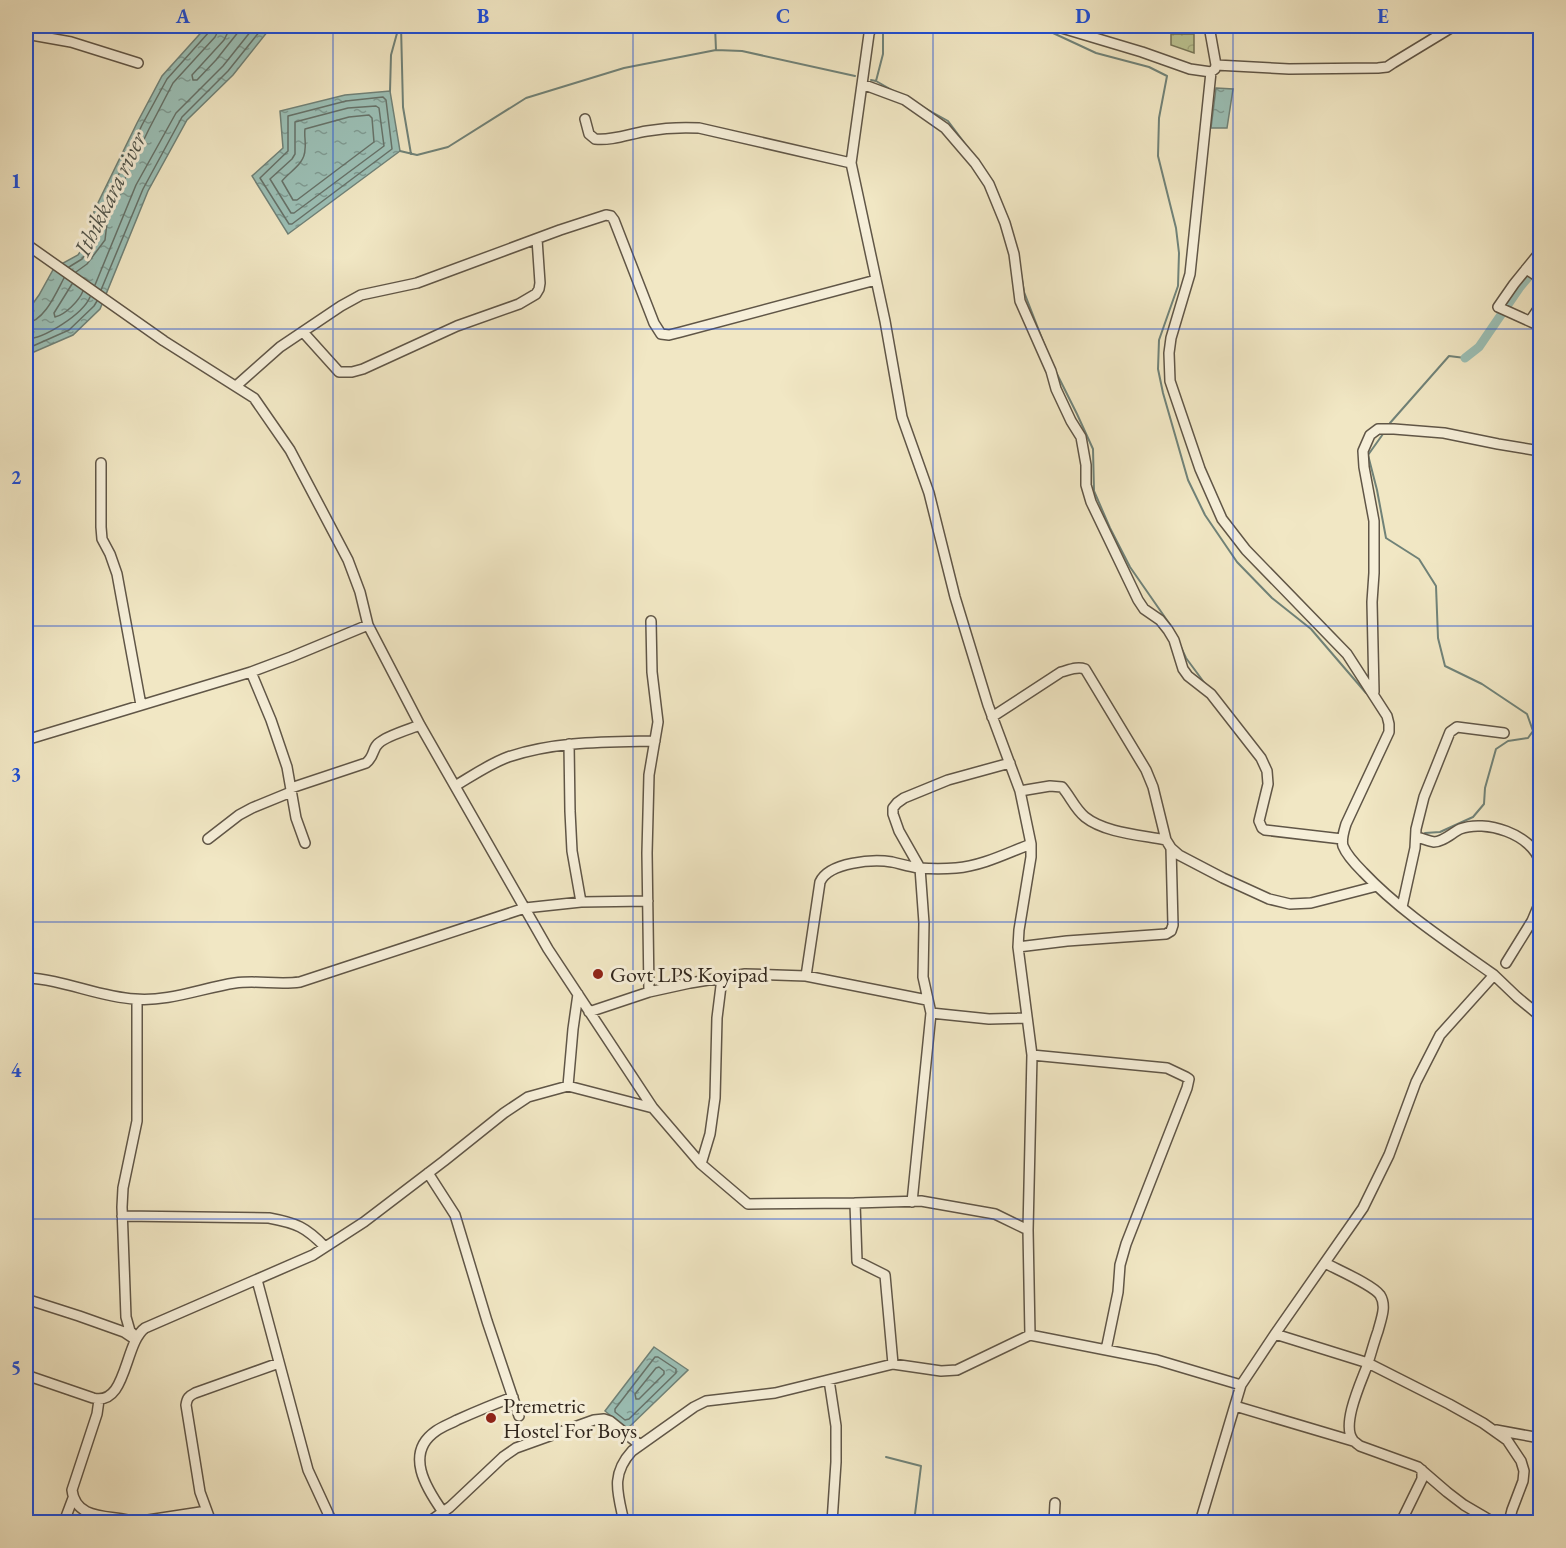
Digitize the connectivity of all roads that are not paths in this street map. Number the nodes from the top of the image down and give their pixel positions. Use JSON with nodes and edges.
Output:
{"nodes":[{"id":1,"x":872,"y":26,"type":"edge"},
{"id":2,"x":1055,"y":26,"type":"edge"},
{"id":3,"x":1209,"y":26,"type":"edge"},
{"id":4,"x":1454,"y":26,"type":"edge"},
{"id":5,"x":26,"y":34,"type":"edge"},
{"id":6,"x":138,"y":63,"type":"dead end"},
{"id":7,"x":1213,"y":69,"type":"junction"},
{"id":8,"x":862,"y":84,"type":"junction"},
{"id":9,"x":585,"y":119,"type":"dead end"},
{"id":10,"x":851,"y":164,"type":"junction"},
{"id":11,"x":537,"y":239,"type":"junction"},
{"id":12,"x":26,"y":244,"type":"edge"},
{"id":13,"x":1540,"y":252,"type":"edge"},
{"id":14,"x":1526,"y":269,"type":"junction"},
{"id":15,"x":1540,"y":278,"type":"edge"},
{"id":16,"x":876,"y":280,"type":"junction"},
{"id":17,"x":1540,"y":306,"type":"edge"},
{"id":18,"x":1530,"y":321,"type":"junction"},
{"id":19,"x":1540,"y":326,"type":"edge"},
{"id":20,"x":303,"y":332,"type":"junction"},
{"id":21,"x":236,"y":386,"type":"junction"},
{"id":22,"x":1540,"y":451,"type":"edge"},
{"id":23,"x":101,"y":463,"type":"dead end"},
{"id":24,"x":651,"y":621,"type":"dead end"},
{"id":25,"x":368,"y":625,"type":"junction"},
{"id":26,"x":250,"y":672,"type":"junction"},
{"id":27,"x":1374,"y":694,"type":"junction"},
{"id":28,"x":141,"y":705,"type":"junction"},
{"id":29,"x":992,"y":717,"type":"junction"},
{"id":30,"x":420,"y":725,"type":"junction"},
{"id":31,"x":1504,"y":733,"type":"dead end"},
{"id":32,"x":26,"y":740,"type":"edge"},
{"id":33,"x":655,"y":741,"type":"junction"},
{"id":34,"x":569,"y":744,"type":"junction"},
{"id":35,"x":1010,"y":763,"type":"junction"},
{"id":36,"x":455,"y":786,"type":"junction"},
{"id":37,"x":291,"y":790,"type":"junction"},
{"id":38,"x":1020,"y":791,"type":"junction"},
{"id":39,"x":1416,"y":837,"type":"junction"},
{"id":40,"x":1342,"y":838,"type":"junction"},
{"id":41,"x":208,"y":839,"type":"dead end"},
{"id":42,"x":305,"y":843,"type":"dead end"},
{"id":43,"x":1031,"y":844,"type":"junction"},
{"id":44,"x":1169,"y":844,"type":"junction"},
{"id":45,"x":1540,"y":862,"type":"edge"},
{"id":46,"x":920,"y":868,"type":"junction"},
{"id":47,"x":1377,"y":886,"type":"junction"},
{"id":48,"x":648,"y":901,"type":"junction"},
{"id":49,"x":581,"y":902,"type":"junction"},
{"id":50,"x":1540,"y":902,"type":"edge"},
{"id":51,"x":1402,"y":907,"type":"junction"},
{"id":52,"x":525,"y":908,"type":"junction"},
{"id":53,"x":1018,"y":947,"type":"junction"},
{"id":54,"x":1506,"y":963,"type":"dead end"},
{"id":55,"x":1494,"y":975,"type":"junction"},
{"id":56,"x":806,"y":976,"type":"junction"},
{"id":57,"x":26,"y":978,"type":"edge"},
{"id":58,"x":722,"y":978,"type":"junction"},
{"id":59,"x":649,"y":992,"type":"junction"},
{"id":60,"x":578,"y":994,"type":"junction"},
{"id":61,"x":137,"y":1000,"type":"junction"},
{"id":62,"x":927,"y":1000,"type":"junction"},
{"id":63,"x":589,"y":1012,"type":"junction"},
{"id":64,"x":931,"y":1013,"type":"junction"},
{"id":65,"x":1540,"y":1016,"type":"edge"},
{"id":66,"x":1026,"y":1018,"type":"junction"},
{"id":67,"x":1032,"y":1055,"type":"junction"},
{"id":68,"x":568,"y":1086,"type":"junction"},
{"id":69,"x":653,"y":1108,"type":"junction"},
{"id":70,"x":701,"y":1164,"type":"junction"},
{"id":71,"x":428,"y":1173,"type":"junction"},
{"id":72,"x":912,"y":1202,"type":"junction"},
{"id":73,"x":855,"y":1203,"type":"junction"},
{"id":74,"x":122,"y":1216,"type":"junction"},
{"id":75,"x":1028,"y":1230,"type":"junction"},
{"id":76,"x":325,"y":1247,"type":"junction"},
{"id":77,"x":1325,"y":1263,"type":"junction"},
{"id":78,"x":257,"y":1280,"type":"junction"},
{"id":79,"x":26,"y":1299,"type":"edge"},
{"id":80,"x":1275,"y":1334,"type":"junction"},
{"id":81,"x":1030,"y":1335,"type":"junction"},
{"id":82,"x":136,"y":1338,"type":"junction"},
{"id":83,"x":1106,"y":1350,"type":"junction"},
{"id":84,"x":279,"y":1363,"type":"junction"},
{"id":85,"x":1368,"y":1363,"type":"junction"},
{"id":86,"x":893,"y":1364,"type":"junction"},
{"id":87,"x":26,"y":1374,"type":"edge"},
{"id":88,"x":829,"y":1380,"type":"junction"},
{"id":89,"x":1241,"y":1385,"type":"junction"},
{"id":90,"x":513,"y":1397,"type":"junction"},
{"id":91,"x":99,"y":1400,"type":"junction"},
{"id":92,"x":1235,"y":1406,"type":"junction"},
{"id":93,"x":519,"y":1416,"type":"dead end"},
{"id":94,"x":1494,"y":1430,"type":"junction"},
{"id":95,"x":1540,"y":1438,"type":"edge"},
{"id":96,"x":1353,"y":1441,"type":"junction"},
{"id":97,"x":640,"y":1445,"type":"junction"},
{"id":98,"x":1422,"y":1470,"type":"junction"},
{"id":99,"x":73,"y":1498,"type":"junction"},
{"id":100,"x":1054,"y":1503,"type":"dead end"},
{"id":101,"x":207,"y":1511,"type":"junction"},
{"id":102,"x":443,"y":1512,"type":"junction"},
{"id":103,"x":64,"y":1522,"type":"edge"},
{"id":104,"x":135,"y":1522,"type":"edge"},
{"id":105,"x":211,"y":1522,"type":"edge"},
{"id":106,"x":332,"y":1522,"type":"edge"},
{"id":107,"x":429,"y":1522,"type":"edge"},
{"id":108,"x":624,"y":1522,"type":"edge"},
{"id":109,"x":832,"y":1522,"type":"edge"},
{"id":110,"x":1054,"y":1522,"type":"edge"},
{"id":111,"x":1200,"y":1522,"type":"edge"},
{"id":112,"x":1401,"y":1522,"type":"edge"},
{"id":113,"x":1493,"y":1522,"type":"edge"},
{"id":114,"x":1509,"y":1522,"type":"edge"}],
"edges":[{"from":1,"to":8,"type":"street"},
{"from":2,"to":7,"type":"street"},
{"from":3,"to":7,"type":"street"},
{"from":4,"to":7,"type":"street"},
{"from":5,"to":6,"type":"street"},
{"from":7,"to":27,"type":"street"},
{"from":8,"to":10,"type":"street"},
{"from":8,"to":40,"type":"street"},
{"from":9,"to":10,"type":"street"},
{"from":10,"to":16,"type":"street"},
{"from":11,"to":16,"type":"street"},
{"from":11,"to":20,"type":"street"},
{"from":11,"to":20,"type":"street"},
{"from":12,"to":21,"type":"street"},
{"from":13,"to":14,"type":"street"},
{"from":14,"to":15,"type":"street"},
{"from":14,"to":18,"type":"street"},
{"from":16,"to":29,"type":"street"},
{"from":17,"to":18,"type":"street"},
{"from":18,"to":19,"type":"street"},
{"from":20,"to":21,"type":"street"},
{"from":21,"to":25,"type":"street"},
{"from":22,"to":27,"type":"street"},
{"from":23,"to":28,"type":"street"},
{"from":24,"to":33,"type":"street"},
{"from":25,"to":26,"type":"street"},
{"from":25,"to":30,"type":"street"},
{"from":26,"to":28,"type":"street"},
{"from":26,"to":37,"type":"street"},
{"from":27,"to":40,"type":"street"},
{"from":28,"to":32,"type":"street"},
{"from":29,"to":35,"type":"street"},
{"from":29,"to":44,"type":"street"},
{"from":30,"to":36,"type":"street"},
{"from":30,"to":37,"type":"street"},
{"from":31,"to":39,"type":"street"},
{"from":33,"to":34,"type":"street"},
{"from":33,"to":48,"type":"street"},
{"from":34,"to":36,"type":"street"},
{"from":34,"to":49,"type":"street"},
{"from":35,"to":38,"type":"street"},
{"from":35,"to":46,"type":"street"},
{"from":36,"to":52,"type":"street"},
{"from":37,"to":41,"type":"street"},
{"from":37,"to":42,"type":"street"},
{"from":38,"to":43,"type":"street"},
{"from":38,"to":44,"type":"street"},
{"from":39,"to":45,"type":"street"},
{"from":39,"to":51,"type":"street"},
{"from":40,"to":47,"type":"street"},
{"from":43,"to":46,"type":"street"},
{"from":43,"to":53,"type":"street"},
{"from":44,"to":47,"type":"street"},
{"from":44,"to":53,"type":"street"},
{"from":46,"to":56,"type":"street"},
{"from":46,"to":62,"type":"street"},
{"from":47,"to":51,"type":"street"},
{"from":48,"to":49,"type":"street"},
{"from":48,"to":59,"type":"street"},
{"from":49,"to":52,"type":"street"},
{"from":50,"to":54,"type":"street"},
{"from":51,"to":55,"type":"street"},
{"from":52,"to":60,"type":"street"},
{"from":52,"to":61,"type":"street"},
{"from":53,"to":66,"type":"street"},
{"from":55,"to":65,"type":"street"},
{"from":55,"to":77,"type":"street"},
{"from":56,"to":58,"type":"street"},
{"from":56,"to":62,"type":"street"},
{"from":57,"to":61,"type":"street"},
{"from":58,"to":59,"type":"street"},
{"from":58,"to":70,"type":"street"},
{"from":59,"to":63,"type":"street"},
{"from":60,"to":63,"type":"street"},
{"from":60,"to":68,"type":"street"},
{"from":61,"to":74,"type":"street"},
{"from":62,"to":64,"type":"street"},
{"from":63,"to":69,"type":"street"},
{"from":64,"to":66,"type":"street"},
{"from":64,"to":72,"type":"street"},
{"from":66,"to":67,"type":"street"},
{"from":67,"to":75,"type":"street"},
{"from":67,"to":83,"type":"street"},
{"from":68,"to":69,"type":"street"},
{"from":68,"to":71,"type":"street"},
{"from":69,"to":70,"type":"street"},
{"from":70,"to":73,"type":"street"},
{"from":71,"to":76,"type":"street"},
{"from":71,"to":90,"type":"street"},
{"from":72,"to":73,"type":"street"},
{"from":72,"to":75,"type":"street"},
{"from":73,"to":86,"type":"street"},
{"from":74,"to":76,"type":"street"},
{"from":74,"to":82,"type":"street"},
{"from":75,"to":81,"type":"street"},
{"from":76,"to":78,"type":"street"},
{"from":77,"to":80,"type":"street"},
{"from":77,"to":85,"type":"street"},
{"from":78,"to":82,"type":"street"},
{"from":78,"to":84,"type":"street"},
{"from":79,"to":82,"type":"street"},
{"from":80,"to":85,"type":"street"},
{"from":80,"to":89,"type":"street"},
{"from":81,"to":83,"type":"street"},
{"from":81,"to":86,"type":"street"},
{"from":82,"to":91,"type":"street"},
{"from":83,"to":89,"type":"street"},
{"from":84,"to":101,"type":"street"},
{"from":84,"to":106,"type":"street"},
{"from":85,"to":94,"type":"street"},
{"from":85,"to":96,"type":"street"},
{"from":86,"to":88,"type":"street"},
{"from":87,"to":91,"type":"street"},
{"from":88,"to":97,"type":"street"},
{"from":88,"to":109,"type":"street"},
{"from":89,"to":92,"type":"street"},
{"from":90,"to":93,"type":"street"},
{"from":90,"to":102,"type":"street"},
{"from":91,"to":99,"type":"street"},
{"from":92,"to":96,"type":"street"},
{"from":92,"to":111,"type":"street"},
{"from":94,"to":95,"type":"street"},
{"from":94,"to":114,"type":"street"},
{"from":96,"to":98,"type":"street"},
{"from":97,"to":102,"type":"street"},
{"from":97,"to":108,"type":"street"},
{"from":98,"to":112,"type":"street"},
{"from":98,"to":113,"type":"street"},
{"from":99,"to":103,"type":"street"},
{"from":99,"to":104,"type":"street"},
{"from":100,"to":110,"type":"street"},
{"from":101,"to":104,"type":"street"},
{"from":101,"to":105,"type":"street"},
{"from":102,"to":107,"type":"street"}]}
